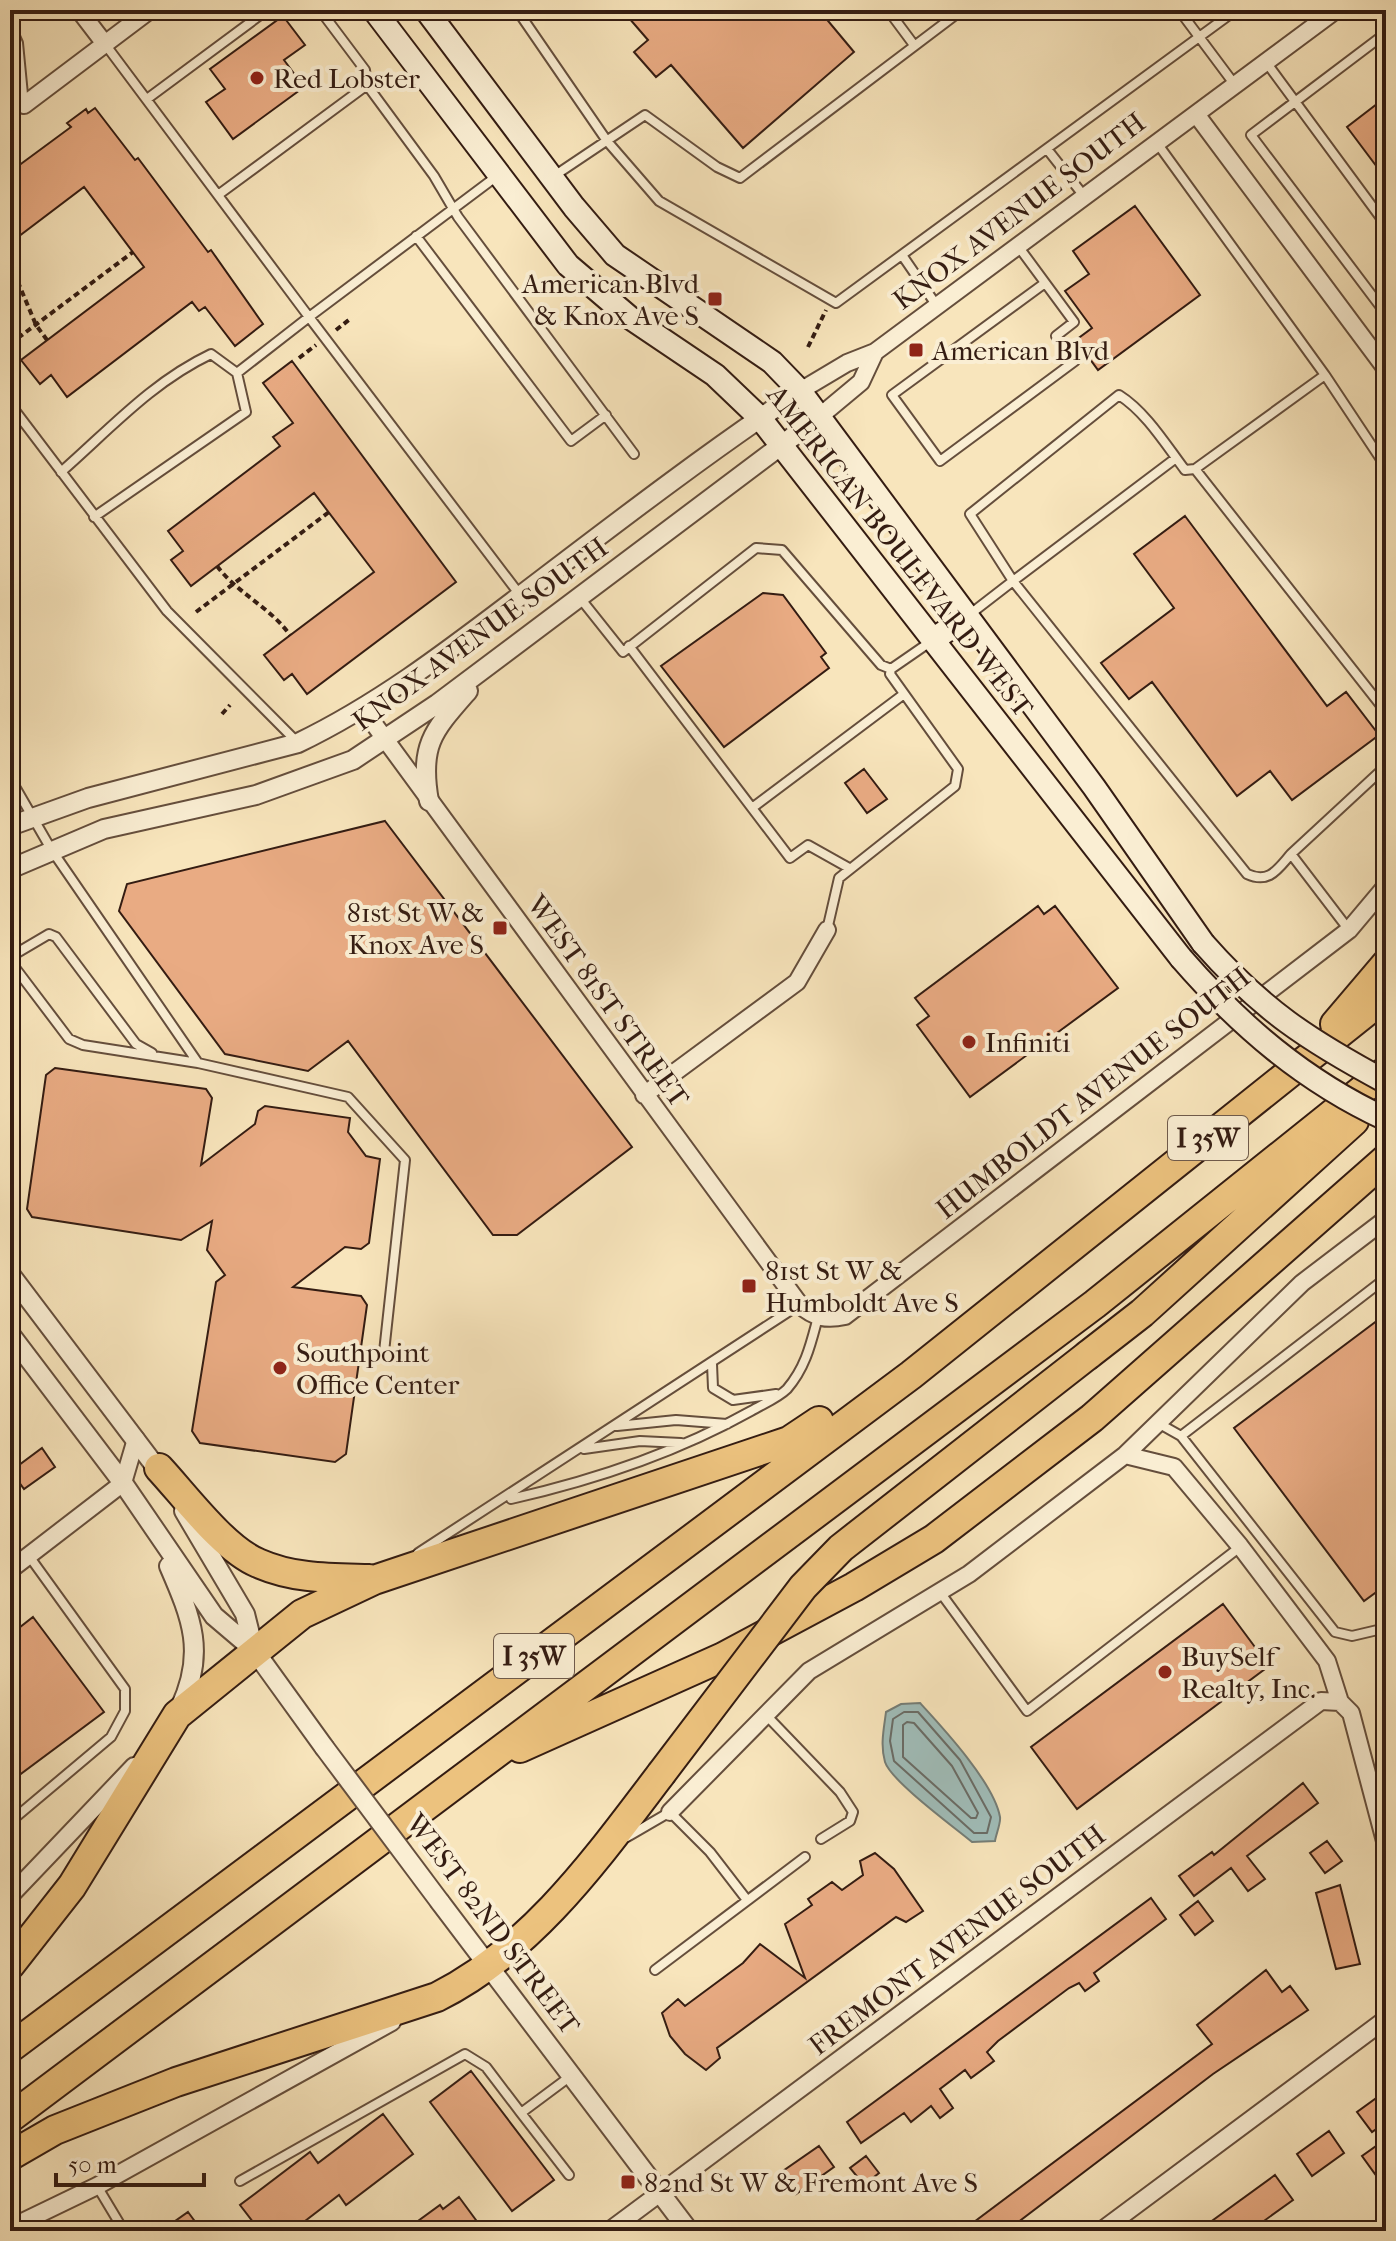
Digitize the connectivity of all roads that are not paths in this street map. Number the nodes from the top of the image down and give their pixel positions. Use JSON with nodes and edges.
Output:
{"nodes":[{"id":1,"x":79,"y":10,"type":"edge"},
{"id":2,"x":150,"y":10,"type":"edge"},
{"id":3,"x":267,"y":10,"type":"edge"},
{"id":4,"x":320,"y":10,"type":"edge"},
{"id":5,"x":374,"y":10,"type":"edge"},
{"id":6,"x":426,"y":10,"type":"edge"},
{"id":7,"x":517,"y":10,"type":"edge"},
{"id":8,"x":888,"y":10,"type":"edge"},
{"id":9,"x":962,"y":10,"type":"edge"},
{"id":10,"x":1179,"y":10,"type":"edge"},
{"id":11,"x":1236,"y":10,"type":"edge"},
{"id":12,"x":1336,"y":10,"type":"edge"},
{"id":13,"x":10,"y":26,"type":"edge"},
{"id":14,"x":1386,"y":33,"type":"edge"},
{"id":15,"x":1198,"y":36,"type":"junction"},
{"id":16,"x":105,"y":44,"type":"junction"},
{"id":17,"x":914,"y":45,"type":"junction"},
{"id":18,"x":1266,"y":62,"type":"junction"},
{"id":19,"x":367,"y":85,"type":"junction"},
{"id":20,"x":1235,"y":85,"type":"junction"},
{"id":21,"x":147,"y":99,"type":"junction"},
{"id":22,"x":1294,"y":102,"type":"junction"},
{"id":23,"x":17,"y":110,"type":"edge"},
{"id":24,"x":1196,"y":114,"type":"junction"},
{"id":25,"x":607,"y":141,"type":"junction"},
{"id":26,"x":1157,"y":143,"type":"junction"},
{"id":27,"x":1047,"y":149,"type":"junction"},
{"id":28,"x":498,"y":175,"type":"junction"},
{"id":29,"x":552,"y":177,"type":"junction"},
{"id":30,"x":218,"y":195,"type":"junction"},
{"id":31,"x":1084,"y":196,"type":"junction"},
{"id":32,"x":453,"y":209,"type":"junction"},
{"id":33,"x":1386,"y":225,"type":"edge"},
{"id":34,"x":416,"y":236,"type":"junction"},
{"id":35,"x":1018,"y":246,"type":"junction"},
{"id":36,"x":902,"y":255,"type":"junction"},
{"id":37,"x":1045,"y":283,"type":"junction"},
{"id":38,"x":937,"y":306,"type":"junction"},
{"id":39,"x":1386,"y":314,"type":"edge"},
{"id":40,"x":309,"y":317,"type":"junction"},
{"id":41,"x":875,"y":352,"type":"junction"},
{"id":42,"x":1386,"y":369,"type":"edge"},
{"id":43,"x":237,"y":373,"type":"junction"},
{"id":44,"x":1325,"y":375,"type":"junction"},
{"id":45,"x":800,"y":391,"type":"junction"},
{"id":46,"x":10,"y":404,"type":"edge"},
{"id":47,"x":606,"y":415,"type":"junction"},
{"id":48,"x":819,"y":417,"type":"junction"},
{"id":49,"x":760,"y":418,"type":"junction"},
{"id":50,"x":784,"y":447,"type":"junction"},
{"id":51,"x":634,"y":454,"type":"dead end"},
{"id":52,"x":1176,"y":458,"type":"junction"},
{"id":53,"x":1386,"y":467,"type":"edge"},
{"id":54,"x":1195,"y":469,"type":"junction"},
{"id":55,"x":61,"y":472,"type":"junction"},
{"id":56,"x":94,"y":517,"type":"junction"},
{"id":57,"x":1013,"y":581,"type":"junction"},
{"id":58,"x":520,"y":596,"type":"junction"},
{"id":59,"x":580,"y":598,"type":"junction"},
{"id":60,"x":967,"y":617,"type":"junction"},
{"id":61,"x":934,"y":639,"type":"junction"},
{"id":62,"x":629,"y":646,"type":"junction"},
{"id":63,"x":491,"y":664,"type":"junction"},
{"id":64,"x":891,"y":669,"type":"junction"},
{"id":65,"x":904,"y":694,"type":"junction"},
{"id":66,"x":363,"y":709,"type":"junction"},
{"id":67,"x":1386,"y":712,"type":"edge"},
{"id":68,"x":385,"y":740,"type":"junction"},
{"id":69,"x":298,"y":743,"type":"junction"},
{"id":70,"x":1386,"y":766,"type":"edge"},
{"id":71,"x":10,"y":778,"type":"edge"},
{"id":72,"x":429,"y":801,"type":"junction"},
{"id":73,"x":752,"y":808,"type":"junction"},
{"id":74,"x":30,"y":816,"type":"junction"},
{"id":75,"x":10,"y":826,"type":"edge"},
{"id":76,"x":51,"y":849,"type":"junction"},
{"id":77,"x":1291,"y":854,"type":"junction"},
{"id":78,"x":849,"y":868,"type":"junction"},
{"id":79,"x":10,"y":869,"type":"edge"},
{"id":80,"x":1386,"y":886,"type":"edge"},
{"id":81,"x":827,"y":930,"type":"joint"},
{"id":82,"x":1349,"y":930,"type":"junction"},
{"id":83,"x":10,"y":959,"type":"edge"},
{"id":84,"x":1386,"y":964,"type":"edge"},
{"id":85,"x":1386,"y":996,"type":"edge"},
{"id":86,"x":160,"y":1056,"type":"junction"},
{"id":87,"x":1312,"y":1056,"type":"junction"},
{"id":88,"x":198,"y":1063,"type":"junction"},
{"id":89,"x":1386,"y":1071,"type":"edge"},
{"id":90,"x":1386,"y":1082,"type":"edge"},
{"id":91,"x":1386,"y":1090,"type":"edge"},
{"id":92,"x":644,"y":1095,"type":"junction"},
{"id":93,"x":1386,"y":1119,"type":"edge"},
{"id":94,"x":1386,"y":1159,"type":"edge"},
{"id":95,"x":1386,"y":1219,"type":"edge"},
{"id":96,"x":1055,"y":1260,"type":"junction"},
{"id":97,"x":10,"y":1274,"type":"edge"},
{"id":98,"x":1386,"y":1278,"type":"edge"},
{"id":99,"x":800,"y":1305,"type":"junction"},
{"id":100,"x":818,"y":1317,"type":"junction"},
{"id":101,"x":10,"y":1334,"type":"edge"},
{"id":102,"x":384,"y":1352,"type":"dead end"},
{"id":103,"x":712,"y":1364,"type":"junction"},
{"id":104,"x":784,"y":1392,"type":"junction"},
{"id":105,"x":1158,"y":1423,"type":"junction"},
{"id":106,"x":728,"y":1424,"type":"junction"},
{"id":107,"x":616,"y":1426,"type":"junction"},
{"id":108,"x":1181,"y":1436,"type":"junction"},
{"id":109,"x":136,"y":1439,"type":"junction"},
{"id":110,"x":686,"y":1443,"type":"junction"},
{"id":111,"x":580,"y":1450,"type":"junction"},
{"id":112,"x":1125,"y":1455,"type":"junction"},
{"id":113,"x":159,"y":1468,"type":"junction"},
{"id":114,"x":123,"y":1483,"type":"junction"},
{"id":115,"x":503,"y":1501,"type":"junction"},
{"id":116,"x":150,"y":1523,"type":"junction"},
{"id":117,"x":1240,"y":1546,"type":"junction"},
{"id":118,"x":29,"y":1556,"type":"junction"},
{"id":119,"x":10,"y":1570,"type":"edge"},
{"id":120,"x":374,"y":1580,"type":"junction"},
{"id":121,"x":940,"y":1592,"type":"junction"},
{"id":122,"x":1386,"y":1628,"type":"edge"},
{"id":123,"x":254,"y":1650,"type":"junction"},
{"id":124,"x":1340,"y":1702,"type":"junction"},
{"id":125,"x":764,"y":1713,"type":"junction"},
{"id":126,"x":177,"y":1715,"type":"junction"},
{"id":127,"x":157,"y":1742,"type":"junction"},
{"id":128,"x":468,"y":1772,"type":"junction"},
{"id":129,"x":670,"y":1812,"type":"junction"},
{"id":130,"x":10,"y":1822,"type":"edge"},
{"id":131,"x":821,"y":1839,"type":"dead end"},
{"id":132,"x":1386,"y":1845,"type":"edge"},
{"id":133,"x":600,"y":1855,"type":"junction"},
{"id":134,"x":805,"y":1857,"type":"dead end"},
{"id":135,"x":10,"y":1896,"type":"edge"},
{"id":136,"x":747,"y":1900,"type":"junction"},
{"id":137,"x":10,"y":1965,"type":"edge"},
{"id":138,"x":487,"y":1966,"type":"junction"},
{"id":139,"x":655,"y":1970,"type":"dead end"},
{"id":140,"x":437,"y":1997,"type":"junction"},
{"id":141,"x":1386,"y":2019,"type":"edge"},
{"id":142,"x":10,"y":2048,"type":"edge"},
{"id":143,"x":573,"y":2075,"type":"junction"},
{"id":144,"x":521,"y":2113,"type":"junction"},
{"id":145,"x":10,"y":2118,"type":"edge"},
{"id":146,"x":10,"y":2156,"type":"edge"},
{"id":147,"x":569,"y":2175,"type":"dead end"},
{"id":148,"x":240,"y":2181,"type":"dead end"},
{"id":149,"x":97,"y":2186,"type":"junction"},
{"id":150,"x":661,"y":2193,"type":"junction"},
{"id":151,"x":10,"y":2228,"type":"edge"},
{"id":152,"x":124,"y":2231,"type":"edge"},
{"id":153,"x":609,"y":2231,"type":"edge"},
{"id":154,"x":689,"y":2231,"type":"edge"},
{"id":155,"x":1101,"y":2231,"type":"edge"}],
"edges":[{"from":1,"to":16,"type":"street"},
{"from":2,"to":16,"type":"street"},
{"from":3,"to":21,"type":"lane"},
{"from":4,"to":19,"type":"lane"},
{"from":5,"to":28,"type":"main road","name":"AMERICAN BOULEVARD WEST"},
{"from":6,"to":29,"type":"main road","name":"AMERICAN BOULEVARD WEST"},
{"from":7,"to":25,"type":"lane"},
{"from":8,"to":17,"type":"lane"},
{"from":9,"to":17,"type":"lane"},
{"from":10,"to":15,"type":"lane"},
{"from":11,"to":15,"type":"lane"},
{"from":12,"to":18,"type":"street","name":"KNOX AVENUE SOUTH"},
{"from":13,"to":23,"type":"lane"},
{"from":14,"to":22,"type":"lane"},
{"from":15,"to":20,"type":"lane"},
{"from":15,"to":27,"type":"lane"},
{"from":16,"to":21,"type":"lane"},
{"from":16,"to":23,"type":"street"},
{"from":17,"to":25,"type":"lane"},
{"from":18,"to":20,"type":"street","name":"KNOX AVENUE SOUTH"},
{"from":18,"to":22,"type":"lane"},
{"from":19,"to":30,"type":"lane"},
{"from":19,"to":32,"type":"lane"},
{"from":20,"to":24,"type":"street","name":"KNOX AVENUE SOUTH"},
{"from":21,"to":30,"type":"lane"},
{"from":22,"to":33,"type":"lane"},
{"from":22,"to":39,"type":"lane"},
{"from":24,"to":26,"type":"street","name":"KNOX AVENUE SOUTH"},
{"from":24,"to":42,"type":"street"},
{"from":25,"to":29,"type":"lane"},
{"from":25,"to":36,"type":"lane"},
{"from":26,"to":31,"type":"street","name":"KNOX AVENUE SOUTH"},
{"from":26,"to":44,"type":"lane"},
{"from":27,"to":31,"type":"lane"},
{"from":27,"to":36,"type":"lane"},
{"from":28,"to":32,"type":"lane"},
{"from":28,"to":49,"type":"main road","name":"AMERICAN BOULEVARD WEST"},
{"from":29,"to":45,"type":"main road","name":"AMERICAN BOULEVARD WEST"},
{"from":30,"to":40,"type":"lane"},
{"from":31,"to":35,"type":"street","name":"KNOX AVENUE SOUTH"},
{"from":32,"to":34,"type":"lane"},
{"from":32,"to":47,"type":"lane"},
{"from":34,"to":40,"type":"lane"},
{"from":34,"to":47,"type":"lane"},
{"from":35,"to":37,"type":"lane"},
{"from":35,"to":38,"type":"street","name":"KNOX AVENUE SOUTH"},
{"from":36,"to":38,"type":"lane"},
{"from":37,"to":37,"type":"lane"},
{"from":38,"to":41,"type":"street","name":"KNOX AVENUE SOUTH"},
{"from":40,"to":43,"type":"lane"},
{"from":40,"to":58,"type":"lane"},
{"from":41,"to":45,"type":"street","name":"KNOX AVENUE SOUTH"},
{"from":41,"to":48,"type":"street","name":"KNOX AVENUE SOUTH"},
{"from":43,"to":55,"type":"lane"},
{"from":43,"to":56,"type":"lane"},
{"from":44,"to":53,"type":"lane"},
{"from":44,"to":54,"type":"lane"},
{"from":45,"to":48,"type":"main road","name":"AMERICAN BOULEVARD WEST"},
{"from":45,"to":49,"type":"street","name":"KNOX AVENUE SOUTH"},
{"from":46,"to":55,"type":"lane"},
{"from":47,"to":51,"type":"lane"},
{"from":48,"to":50,"type":"street","name":"KNOX AVENUE SOUTH"},
{"from":48,"to":60,"type":"main road","name":"AMERICAN BOULEVARD WEST"},
{"from":49,"to":50,"type":"main road","name":"AMERICAN BOULEVARD WEST"},
{"from":49,"to":58,"type":"street","name":"KNOX AVENUE SOUTH"},
{"from":50,"to":59,"type":"street","name":"KNOX AVENUE SOUTH"},
{"from":50,"to":61,"type":"main road","name":"AMERICAN BOULEVARD WEST"},
{"from":52,"to":54,"type":"lane"},
{"from":52,"to":57,"type":"lane"},
{"from":52,"to":57,"type":"lane"},
{"from":54,"to":67,"type":"lane"},
{"from":55,"to":56,"type":"lane"},
{"from":56,"to":69,"type":"lane"},
{"from":57,"to":60,"type":"lane"},
{"from":57,"to":77,"type":"lane"},
{"from":58,"to":66,"type":"street","name":"KNOX AVENUE SOUTH"},
{"from":59,"to":62,"type":"lane"},
{"from":59,"to":63,"type":"street","name":"KNOX AVENUE SOUTH"},
{"from":60,"to":61,"type":"main road"},
{"from":60,"to":90,"type":"main road","name":"AMERICAN BOULEVARD WEST","bridge":true},
{"from":61,"to":64,"type":"lane"},
{"from":61,"to":93,"type":"main road","name":"AMERICAN BOULEVARD WEST","bridge":true},
{"from":62,"to":64,"type":"lane"},
{"from":62,"to":73,"type":"lane"},
{"from":63,"to":68,"type":"street","name":"KNOX AVENUE SOUTH"},
{"from":63,"to":72,"type":"street"},
{"from":64,"to":65,"type":"lane"},
{"from":65,"to":73,"type":"lane"},
{"from":65,"to":78,"type":"lane"},
{"from":66,"to":68,"type":"street","name":"WEST 81ST STREET"},
{"from":66,"to":69,"type":"street","name":"KNOX AVENUE SOUTH"},
{"from":68,"to":72,"type":"street","name":"WEST 81ST STREET"},
{"from":68,"to":76,"type":"street","name":"KNOX AVENUE SOUTH"},
{"from":69,"to":74,"type":"street","name":"KNOX AVENUE SOUTH"},
{"from":70,"to":77,"type":"lane"},
{"from":71,"to":74,"type":"lane"},
{"from":72,"to":92,"type":"street","name":"WEST 81ST STREET"},
{"from":73,"to":78,"type":"lane"},
{"from":74,"to":75,"type":"street","name":"KNOX AVENUE SOUTH"},
{"from":74,"to":76,"type":"lane"},
{"from":76,"to":79,"type":"street","name":"KNOX AVENUE SOUTH"},
{"from":76,"to":88,"type":"lane"},
{"from":77,"to":82,"type":"lane"},
{"from":78,"to":81,"type":"lane"},
{"from":80,"to":82,"type":"street","name":"HUMBOLDT AVENUE SOUTH"},
{"from":81,"to":92,"type":"street"},
{"from":82,"to":100,"type":"street","name":"HUMBOLDT AVENUE SOUTH"},
{"from":83,"to":86,"type":"lane"},
{"from":83,"to":86,"type":"lane"},
{"from":84,"to":87,"type":"highway"},
{"from":85,"to":87,"type":"highway","number":"I 35W"},
{"from":86,"to":88,"type":"lane"},
{"from":87,"to":96,"type":"highway","number":"I 35W"},
{"from":88,"to":102,"type":"lane"},
{"from":89,"to":128,"type":"highway","number":"I 35W"},
{"from":91,"to":133,"type":"highway","bridge":true},
{"from":92,"to":99,"type":"street","name":"WEST 81ST STREET"},
{"from":94,"to":128,"type":"highway"},
{"from":95,"to":105,"type":"street"},
{"from":96,"to":120,"type":"highway"},
{"from":96,"to":142,"type":"highway","number":"I 35W"},
{"from":97,"to":109,"type":"street","name":"WEST 82ND STREET"},
{"from":98,"to":108,"type":"lane"},
{"from":99,"to":100,"type":"street","name":"WEST 81ST STREET"},
{"from":99,"to":103,"type":"lane"},
{"from":100,"to":104,"type":"lane"},
{"from":101,"to":114,"type":"street","name":"WEST 82ND STREET"},
{"from":103,"to":104,"type":"lane"},
{"from":103,"to":107,"type":"lane"},
{"from":104,"to":106,"type":"lane"},
{"from":105,"to":108,"type":"lane"},
{"from":105,"to":112,"type":"street"},
{"from":106,"to":107,"type":"lane"},
{"from":106,"to":110,"type":"lane"},
{"from":107,"to":111,"type":"lane"},
{"from":108,"to":122,"type":"lane"},
{"from":109,"to":113,"type":"street","name":"WEST 82ND STREET"},
{"from":109,"to":114,"type":"street"},
{"from":110,"to":111,"type":"lane"},
{"from":110,"to":115,"type":"lane"},
{"from":111,"to":115,"type":"lane"},
{"from":112,"to":117,"type":"street"},
{"from":112,"to":121,"type":"street"},
{"from":113,"to":120,"type":"highway"},
{"from":113,"to":123,"type":"street","name":"WEST 82ND STREET"},
{"from":114,"to":116,"type":"street","name":"WEST 82ND STREET"},
{"from":114,"to":118,"type":"street"},
{"from":115,"to":120,"type":"lane"},
{"from":116,"to":123,"type":"street","name":"WEST 82ND STREET"},
{"from":116,"to":126,"type":"street"},
{"from":117,"to":121,"type":"lane"},
{"from":117,"to":124,"type":"street"},
{"from":118,"to":119,"type":"street"},
{"from":118,"to":130,"type":"lane"},
{"from":120,"to":123,"type":"highway"},
{"from":121,"to":125,"type":"street"},
{"from":123,"to":126,"type":"highway"},
{"from":123,"to":138,"type":"street","name":"WEST 82ND STREET","bridge":true},
{"from":124,"to":132,"type":"street"},
{"from":124,"to":150,"type":"street","name":"FREMONT AVENUE SOUTH"},
{"from":125,"to":129,"type":"street"},
{"from":125,"to":131,"type":"lane"},
{"from":126,"to":127,"type":"highway"},
{"from":127,"to":135,"type":"street"},
{"from":127,"to":137,"type":"highway"},
{"from":128,"to":145,"type":"highway","number":"I 35W"},
{"from":129,"to":133,"type":"lane"},
{"from":129,"to":136,"type":"lane"},
{"from":133,"to":138,"type":"highway"},
{"from":134,"to":136,"type":"lane"},
{"from":136,"to":139,"type":"lane"},
{"from":138,"to":140,"type":"highway"},
{"from":138,"to":143,"type":"street","name":"WEST 82ND STREET"},
{"from":140,"to":146,"type":"highway"},
{"from":140,"to":149,"type":"street"},
{"from":141,"to":155,"type":"street"},
{"from":143,"to":144,"type":"lane"},
{"from":143,"to":150,"type":"street","name":"WEST 82ND STREET"},
{"from":144,"to":147,"type":"lane"},
{"from":144,"to":148,"type":"lane"},
{"from":149,"to":151,"type":"street"},
{"from":149,"to":152,"type":"lane"},
{"from":150,"to":153,"type":"street","name":"FREMONT AVENUE SOUTH"},
{"from":150,"to":154,"type":"street","name":"WEST 82ND STREET"}]}
